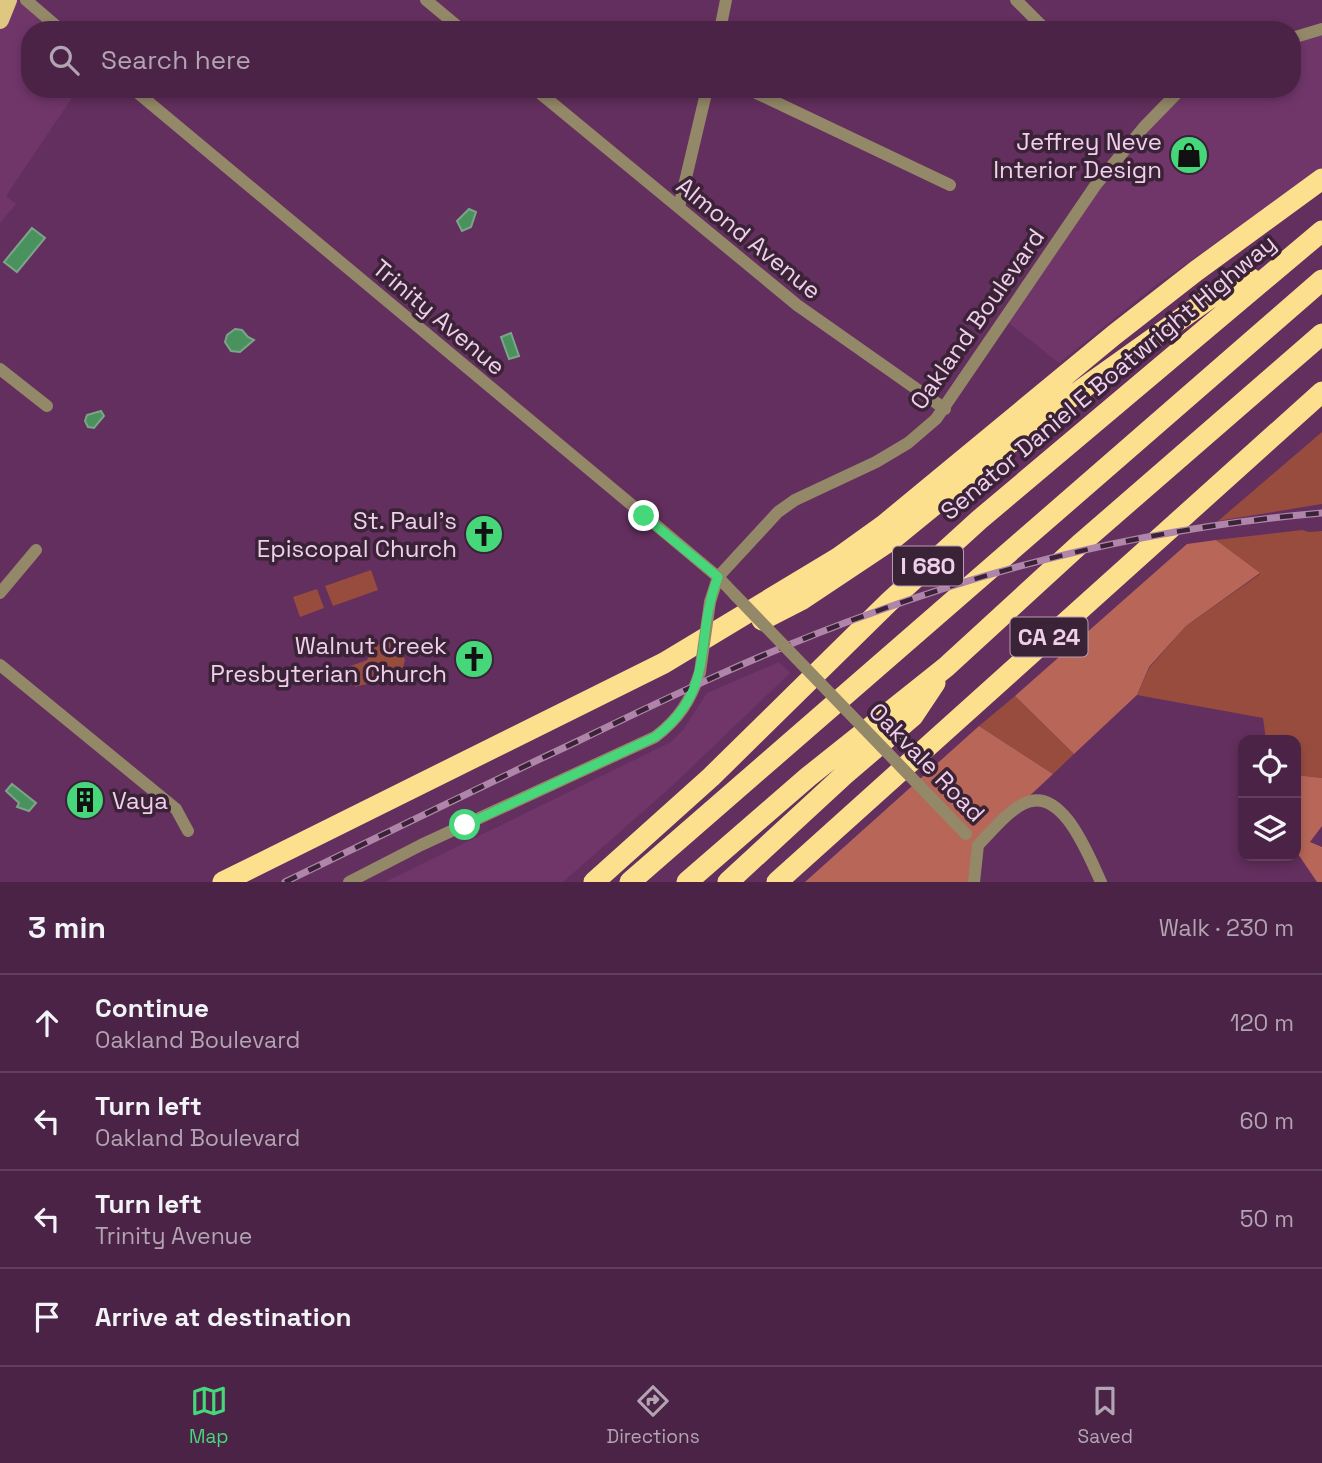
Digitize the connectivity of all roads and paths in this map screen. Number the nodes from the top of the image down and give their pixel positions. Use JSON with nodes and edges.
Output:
{"nodes":[{"id":1,"x":8,"y":0,"type":"edge"},
{"id":2,"x":26,"y":0,"type":"edge"},
{"id":3,"x":426,"y":0,"type":"edge"},
{"id":4,"x":726,"y":0,"type":"edge"},
{"id":5,"x":1016,"y":0,"type":"edge"},
{"id":6,"x":0,"y":20,"type":"edge"},
{"id":7,"x":50,"y":21,"type":"edge"},
{"id":8,"x":451,"y":21,"type":"edge"},
{"id":9,"x":722,"y":21,"type":"edge"},
{"id":10,"x":1037,"y":21,"type":"edge"},
{"id":11,"x":1322,"y":29,"type":"edge"},
{"id":12,"x":1301,"y":35,"type":"edge"},
{"id":13,"x":144,"y":98,"type":"edge"},
{"id":14,"x":546,"y":98,"type":"edge"},
{"id":15,"x":705,"y":98,"type":"edge"},
{"id":16,"x":767,"y":98,"type":"edge"},
{"id":17,"x":1172,"y":98,"type":"edge"},
{"id":18,"x":1322,"y":179,"type":"edge"},
{"id":19,"x":950,"y":185,"type":"dead end"},
{"id":20,"x":679,"y":207,"type":"junction"},
{"id":21,"x":1322,"y":231,"type":"edge"},
{"id":22,"x":1279,"y":267,"type":"junction"},
{"id":23,"x":1322,"y":280,"type":"edge"},
{"id":24,"x":1322,"y":334,"type":"edge"},
{"id":25,"x":0,"y":369,"type":"edge"},
{"id":26,"x":1322,"y":392,"type":"edge"},
{"id":27,"x":47,"y":406,"type":"dead end"},
{"id":28,"x":945,"y":409,"type":"junction"},
{"id":29,"x":36,"y":550,"type":"dead end"},
{"id":30,"x":718,"y":577,"type":"junction"},
{"id":31,"x":0,"y":593,"type":"edge"},
{"id":32,"x":664,"y":663,"type":"junction"},
{"id":33,"x":0,"y":665,"type":"edge"},
{"id":34,"x":946,"y":667,"type":"junction"},
{"id":35,"x":188,"y":831,"type":"dead end"},
{"id":36,"x":978,"y":845,"type":"junction"},
{"id":37,"x":223,"y":882,"type":"edge"},
{"id":38,"x":349,"y":882,"type":"edge"},
{"id":39,"x":594,"y":882,"type":"edge"},
{"id":40,"x":630,"y":882,"type":"edge"},
{"id":41,"x":687,"y":882,"type":"edge"},
{"id":42,"x":728,"y":882,"type":"edge"},
{"id":43,"x":777,"y":882,"type":"edge"},
{"id":44,"x":974,"y":882,"type":"edge"},
{"id":45,"x":1101,"y":882,"type":"edge"}],
"edges":[{"from":1,"to":6,"type":"main road"},
{"from":2,"to":7,"type":"street"},
{"from":3,"to":8,"type":"street"},
{"from":4,"to":9,"type":"street"},
{"from":5,"to":10,"type":"street"},
{"from":11,"to":12,"type":"street"},
{"from":13,"to":30,"type":"street","name":"Trinity Avenue"},
{"from":14,"to":20,"type":"street","name":"Almond Avenue"},
{"from":15,"to":20,"type":"street"},
{"from":16,"to":19,"type":"street"},
{"from":17,"to":28,"type":"street","name":"Oakland Boulevard"},
{"from":18,"to":32,"type":"highway"},
{"from":20,"to":28,"type":"street","name":"Almond Avenue"},
{"from":21,"to":22,"type":"highway","name":"Senator Daniel E Boatwright Highway","number":"I 680"},
{"from":22,"to":32,"type":"highway"},
{"from":22,"to":39,"type":"highway","name":"Senator Daniel E Boatwright Highway","number":"I 680"},
{"from":23,"to":40,"type":"highway"},
{"from":24,"to":34,"type":"highway"},
{"from":25,"to":27,"type":"street"},
{"from":26,"to":43,"type":"highway","number":"CA 24"},
{"from":28,"to":30,"type":"street","name":"Oakland Boulevard"},
{"from":29,"to":31,"type":"street"},
{"from":30,"to":36,"type":"street","name":"Oakvale Road","bridge":true},
{"from":30,"to":38,"type":"street","name":"Oakland Boulevard","bridge":true},
{"from":32,"to":37,"type":"highway"},
{"from":33,"to":35,"type":"street"},
{"from":34,"to":41,"type":"highway"},
{"from":34,"to":42,"type":"highway"},
{"from":36,"to":44,"type":"street"},
{"from":36,"to":45,"type":"street","name":"Oakvale Road"}]}
